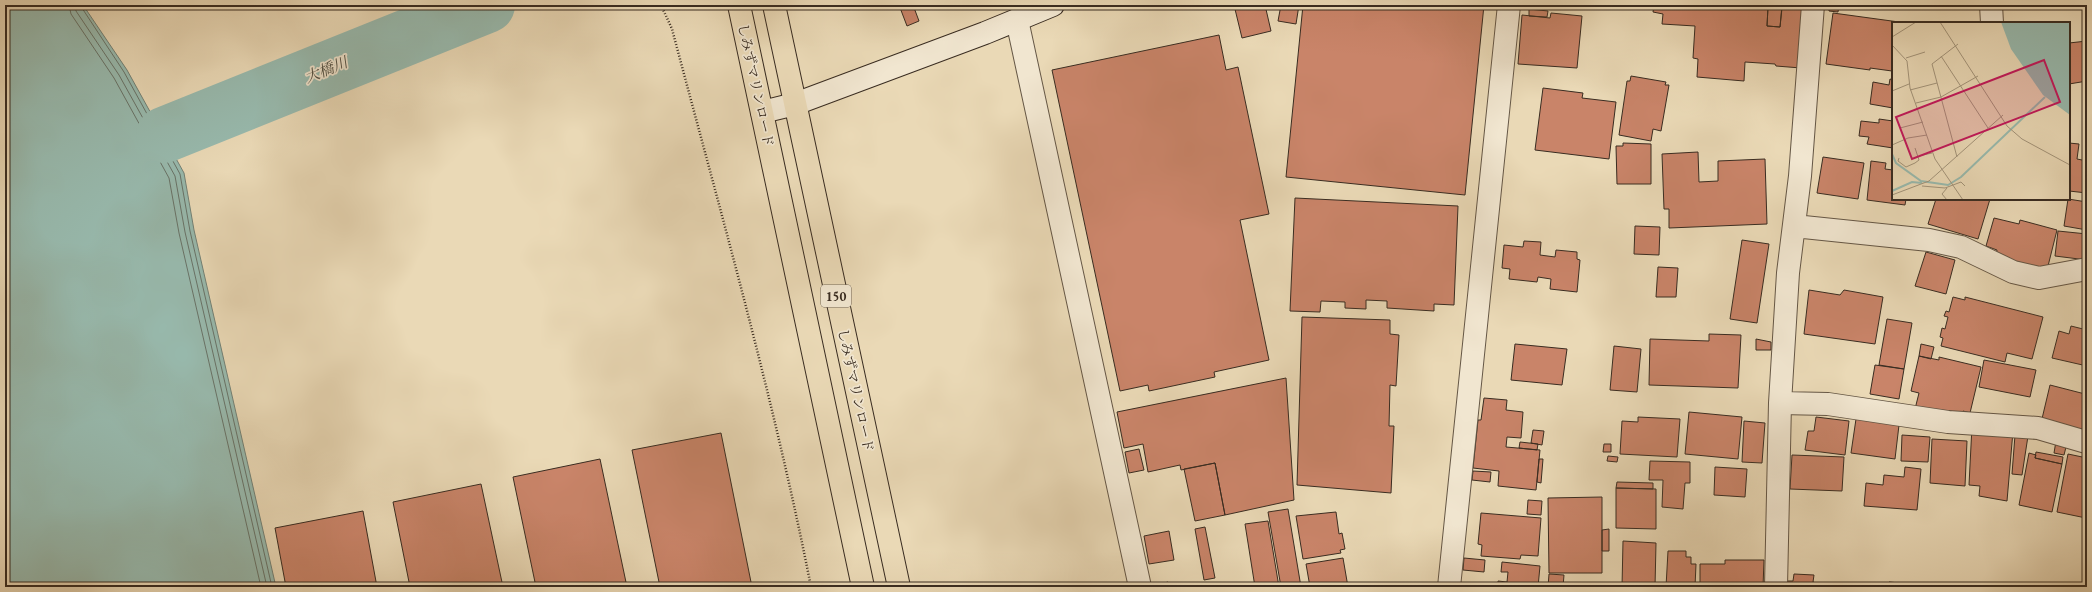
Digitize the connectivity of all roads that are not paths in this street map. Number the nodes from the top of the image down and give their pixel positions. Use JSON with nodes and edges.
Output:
{"nodes":[{"id":1,"x":739,"y":5,"type":"edge"},
{"id":2,"x":774,"y":5,"type":"edge"},
{"id":3,"x":1053,"y":5,"type":"edge"},
{"id":4,"x":1509,"y":5,"type":"edge"},
{"id":5,"x":1813,"y":5,"type":"edge"},
{"id":6,"x":1991,"y":5,"type":"edge"},
{"id":7,"x":1017,"y":20,"type":"junction"},
{"id":8,"x":1992,"y":22,"type":"edge"},
{"id":9,"x":795,"y":104,"type":"junction"},
{"id":10,"x":762,"y":112,"type":"junction"},
{"id":11,"x":1794,"y":226,"type":"junction"},
{"id":12,"x":2087,"y":268,"type":"edge"},
{"id":13,"x":1780,"y":403,"type":"junction"},
{"id":14,"x":2086,"y":442,"type":"dead end"},
{"id":15,"x":863,"y":587,"type":"edge"},
{"id":16,"x":898,"y":587,"type":"edge"},
{"id":17,"x":1140,"y":587,"type":"edge"},
{"id":18,"x":1450,"y":587,"type":"edge"},
{"id":19,"x":1776,"y":587,"type":"edge"}],
"edges":[{"from":1,"to":10,"type":"highway","name":"しみずマリンロード","number":"150"},
{"from":2,"to":9,"type":"highway","name":"しみずマリンロード","number":"150"},
{"from":3,"to":7,"type":"street"},
{"from":4,"to":18,"type":"street"},
{"from":5,"to":11,"type":"street"},
{"from":6,"to":8,"type":"street"},
{"from":7,"to":9,"type":"street"},
{"from":7,"to":17,"type":"street"},
{"from":9,"to":10,"type":"street"},
{"from":9,"to":16,"type":"highway","name":"しみずマリンロード","number":"150"},
{"from":10,"to":15,"type":"highway","name":"しみずマリンロード","number":"150"},
{"from":11,"to":12,"type":"street"},
{"from":11,"to":13,"type":"street"},
{"from":13,"to":14,"type":"street"},
{"from":13,"to":19,"type":"street"}]}
